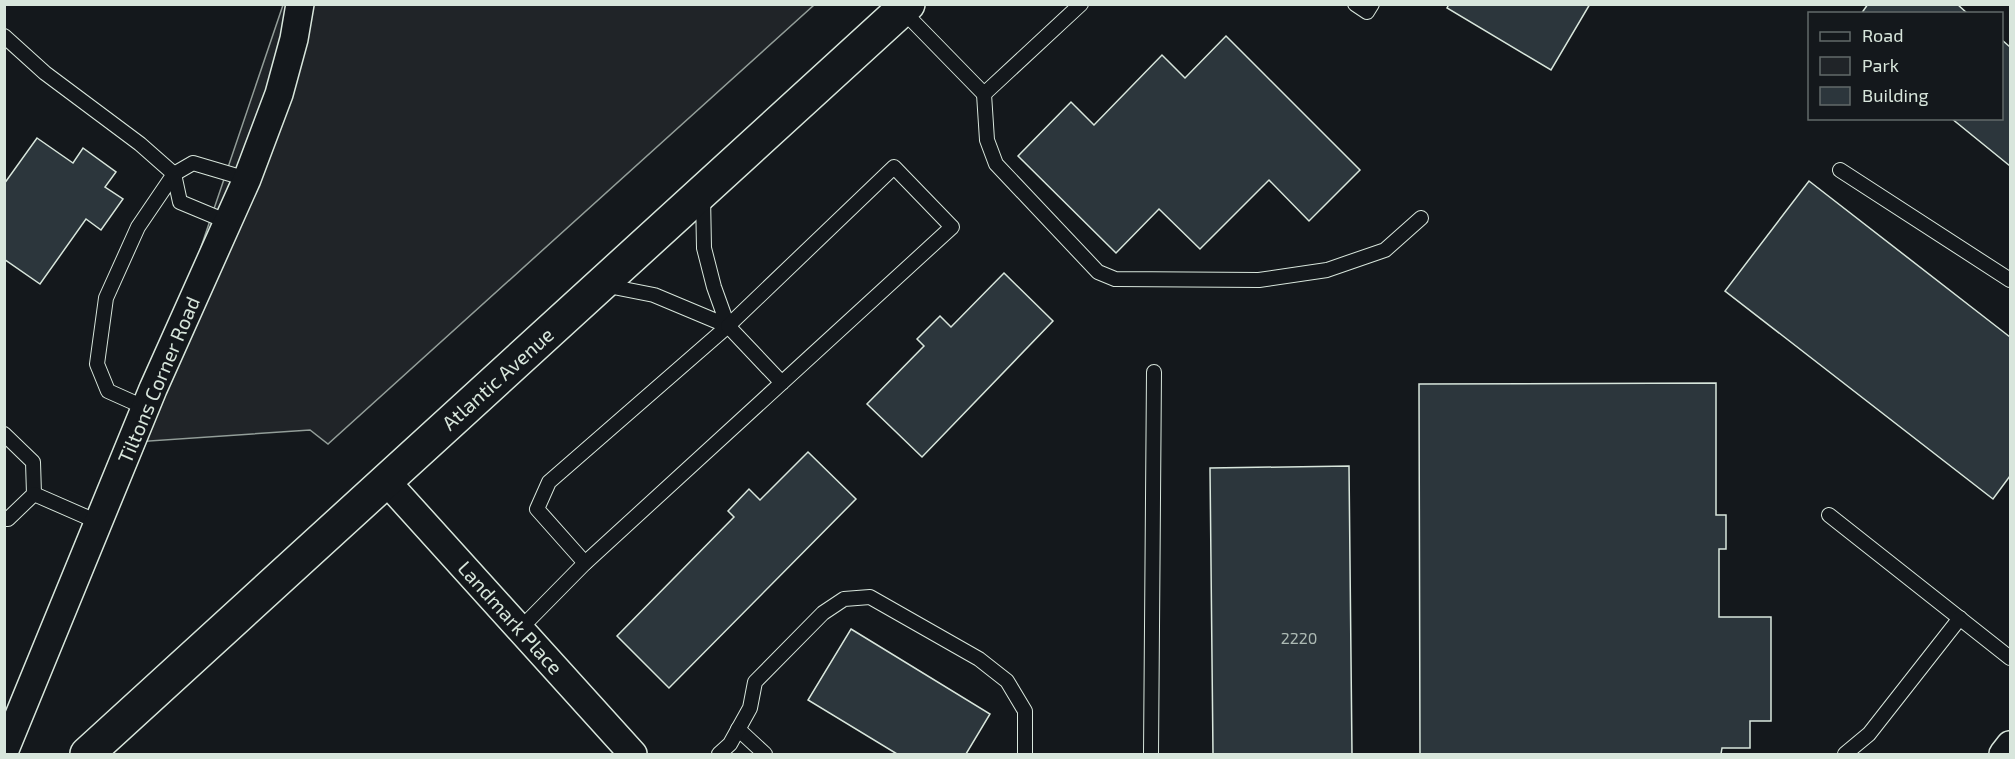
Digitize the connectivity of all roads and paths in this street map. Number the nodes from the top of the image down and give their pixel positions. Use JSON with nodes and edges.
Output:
{"nodes":[{"id":1,"x":300,"y":4,"type":"edge"},
{"id":2,"x":1081,"y":4,"type":"edge"},
{"id":3,"x":1355,"y":4,"type":"edge"},
{"id":4,"x":1372,"y":4,"type":"edge"},
{"id":5,"x":905,"y":7,"type":"edge"},
{"id":6,"x":4,"y":36,"type":"edge"},
{"id":7,"x":984,"y":94,"type":"junction"},
{"id":8,"x":1840,"y":170,"type":"dead end"},
{"id":9,"x":174,"y":174,"type":"junction"},
{"id":10,"x":247,"y":179,"type":"junction"},
{"id":11,"x":702,"y":192,"type":"junction"},
{"id":12,"x":1421,"y":218,"type":"dead end"},
{"id":13,"x":228,"y":222,"type":"junction"},
{"id":14,"x":2010,"y":280,"type":"edge"},
{"id":15,"x":601,"y":285,"type":"junction"},
{"id":16,"x":728,"y":327,"type":"junction"},
{"id":17,"x":1154,"y":372,"type":"dead end"},
{"id":18,"x":782,"y":383,"type":"junction"},
{"id":19,"x":146,"y":408,"type":"junction"},
{"id":20,"x":4,"y":434,"type":"edge"},
{"id":21,"x":386,"y":481,"type":"junction"},
{"id":22,"x":34,"y":494,"type":"junction"},
{"id":23,"x":1828,"y":515,"type":"dead end"},
{"id":24,"x":4,"y":519,"type":"edge"},
{"id":25,"x":98,"y":522,"type":"junction"},
{"id":26,"x":585,"y":563,"type":"junction"},
{"id":27,"x":1960,"y":618,"type":"junction"},
{"id":28,"x":520,"y":629,"type":"junction"},
{"id":29,"x":2010,"y":658,"type":"edge"},
{"id":30,"x":738,"y":729,"type":"junction"},
{"id":31,"x":2010,"y":745,"type":"edge"},
{"id":32,"x":4,"y":752,"type":"edge"},
{"id":33,"x":87,"y":754,"type":"edge"},
{"id":34,"x":633,"y":754,"type":"edge"},
{"id":35,"x":719,"y":754,"type":"edge"},
{"id":36,"x":765,"y":754,"type":"edge"},
{"id":37,"x":1025,"y":754,"type":"edge"},
{"id":38,"x":1150,"y":754,"type":"edge"},
{"id":39,"x":1845,"y":754,"type":"edge"},
{"id":40,"x":2003,"y":754,"type":"edge"}],
"edges":[{"from":1,"to":10,"type":"street","name":"Tiltons Corner Road"},
{"from":2,"to":7,"type":"lane"},
{"from":3,"to":4,"type":"lane"},
{"from":5,"to":7,"type":"lane"},
{"from":5,"to":11,"type":"main road","name":"Atlantic Avenue"},
{"from":6,"to":9,"type":"lane"},
{"from":7,"to":12,"type":"lane"},
{"from":8,"to":14,"type":"lane"},
{"from":9,"to":10,"type":"lane"},
{"from":9,"to":13,"type":"lane"},
{"from":9,"to":19,"type":"lane"},
{"from":10,"to":13,"type":"street","name":"Tiltons Corner Road"},
{"from":11,"to":15,"type":"main road","name":"Atlantic Avenue"},
{"from":11,"to":16,"type":"lane"},
{"from":13,"to":19,"type":"street","name":"Tiltons Corner Road"},
{"from":15,"to":16,"type":"lane"},
{"from":15,"to":21,"type":"main road","name":"Atlantic Avenue"},
{"from":16,"to":18,"type":"lane"},
{"from":16,"to":18,"type":"lane"},
{"from":16,"to":26,"type":"lane"},
{"from":17,"to":38,"type":"lane"},
{"from":18,"to":26,"type":"lane"},
{"from":19,"to":25,"type":"street","name":"Tiltons Corner Road"},
{"from":20,"to":22,"type":"lane"},
{"from":21,"to":28,"type":"street","name":"Landmark Place"},
{"from":21,"to":33,"type":"main road","name":"Atlantic Avenue"},
{"from":22,"to":24,"type":"lane"},
{"from":22,"to":25,"type":"lane"},
{"from":23,"to":27,"type":"lane"},
{"from":25,"to":32,"type":"street","name":"Tiltons Corner Road"},
{"from":26,"to":28,"type":"lane"},
{"from":27,"to":29,"type":"lane"},
{"from":27,"to":39,"type":"lane"},
{"from":28,"to":34,"type":"street","name":"Landmark Place"},
{"from":30,"to":35,"type":"lane"},
{"from":30,"to":36,"type":"lane"},
{"from":30,"to":37,"type":"lane"},
{"from":31,"to":40,"type":"street"}]}
